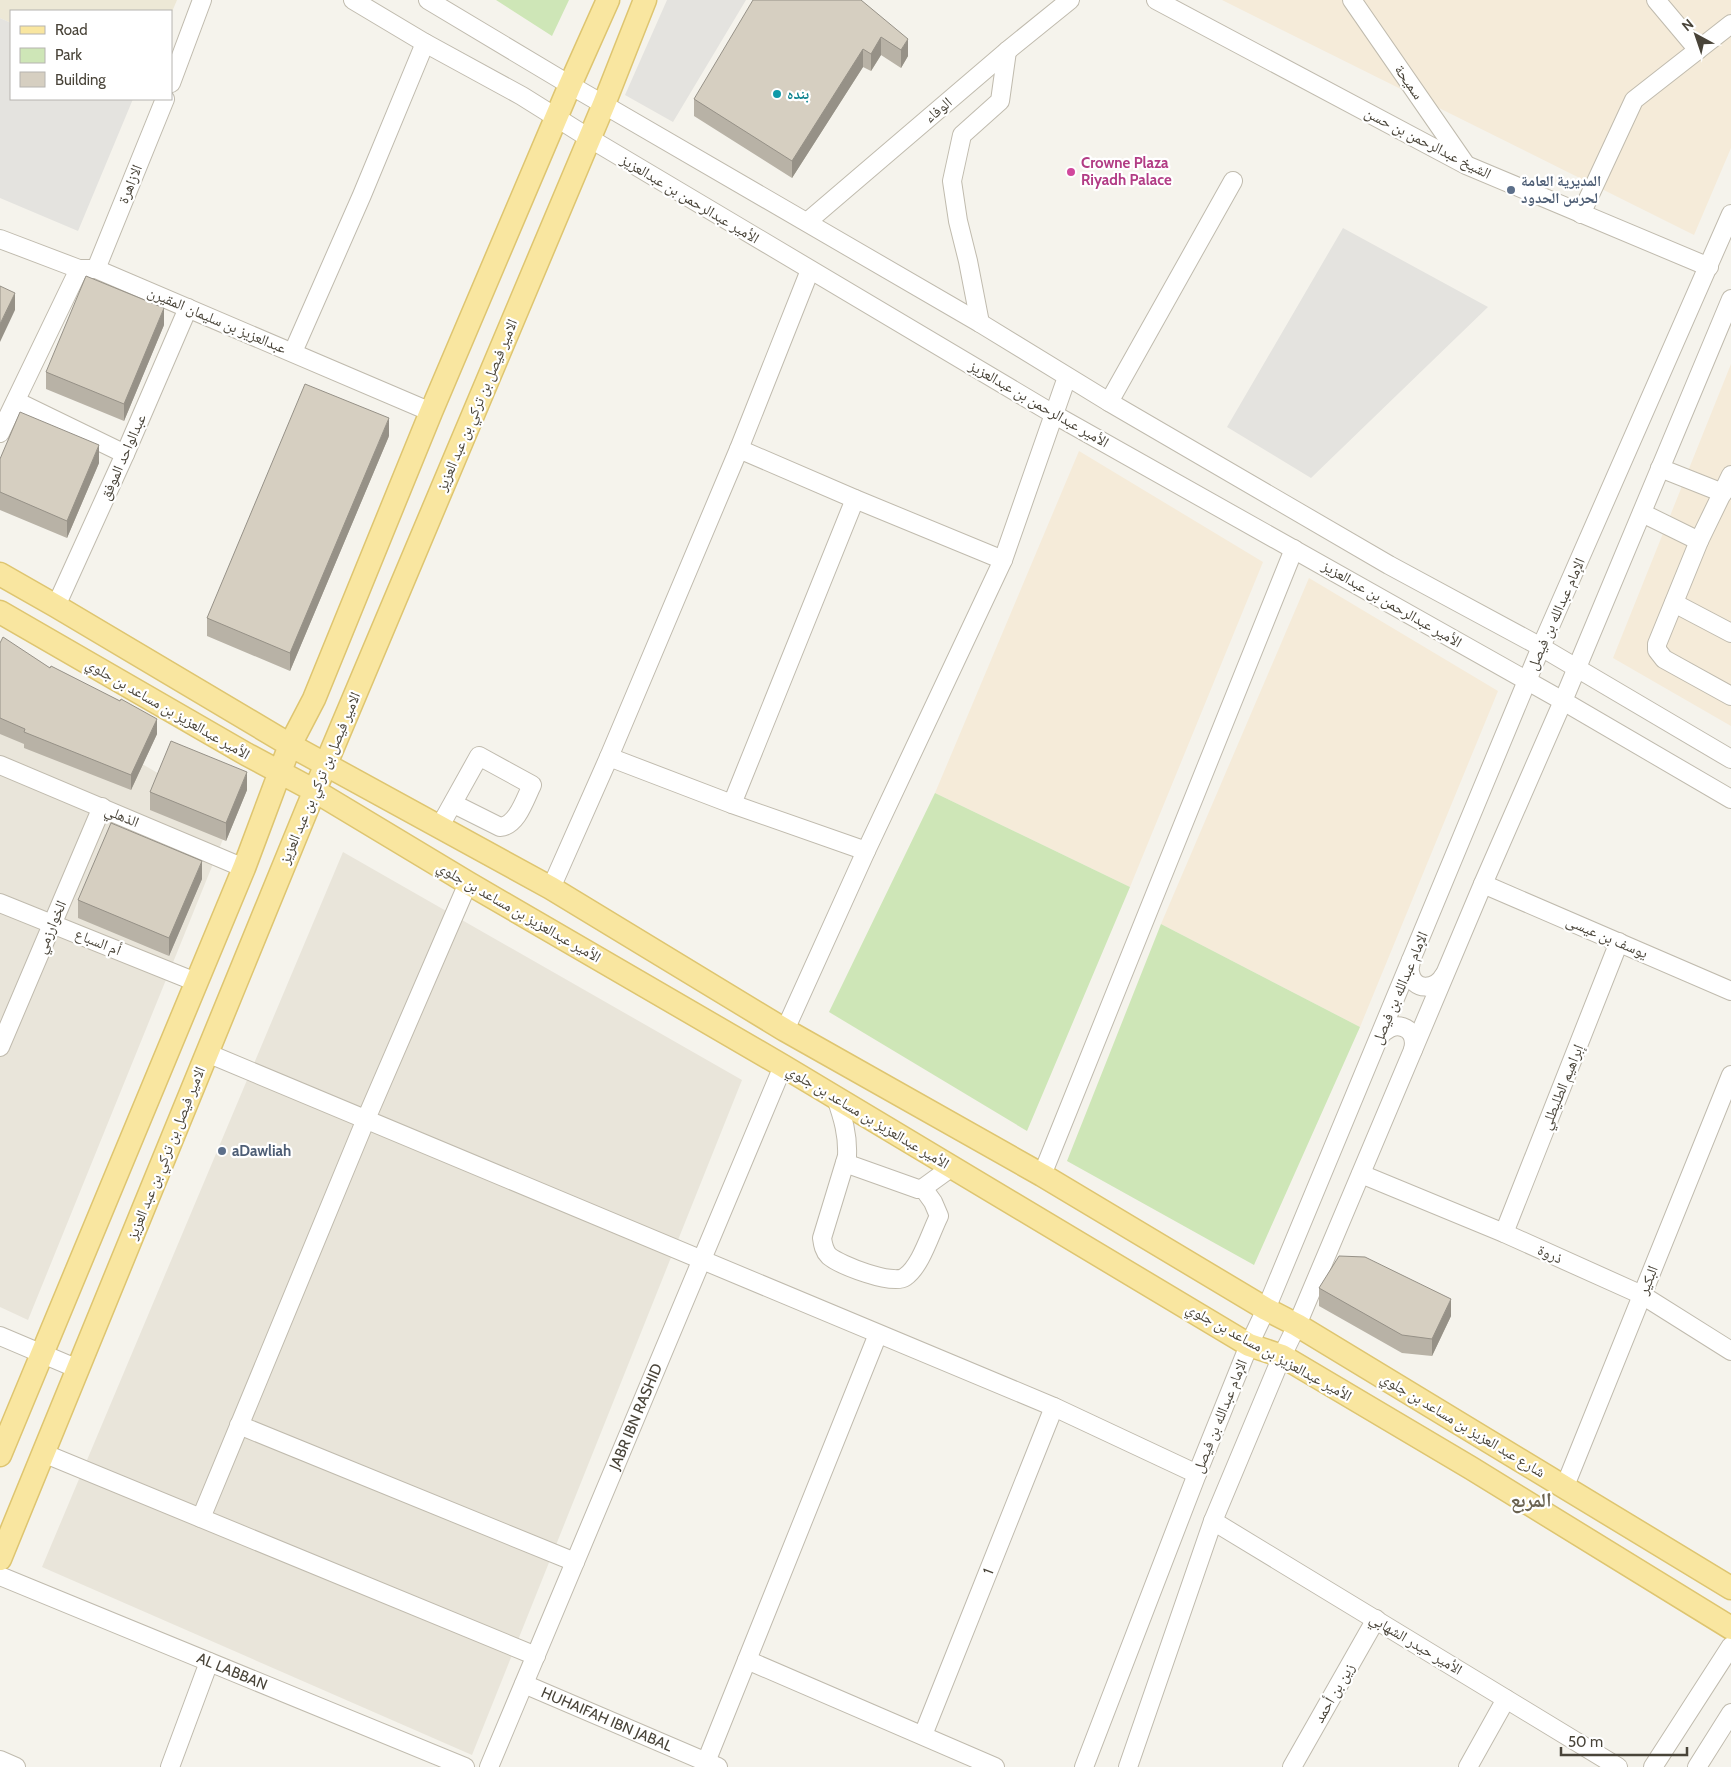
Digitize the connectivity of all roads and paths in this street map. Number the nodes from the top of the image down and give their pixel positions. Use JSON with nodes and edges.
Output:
{"nodes":[{"id":1,"x":202,"y":0,"type":"edge"},
{"id":2,"x":353,"y":0,"type":"edge"},
{"id":3,"x":428,"y":0,"type":"edge"},
{"id":4,"x":608,"y":0,"type":"edge"},
{"id":5,"x":645,"y":0,"type":"edge"},
{"id":6,"x":1070,"y":0,"type":"edge"},
{"id":7,"x":1156,"y":0,"type":"edge"},
{"id":8,"x":1352,"y":0,"type":"edge"},
{"id":9,"x":1656,"y":0,"type":"edge"},
{"id":10,"x":1731,"y":24,"type":"edge"},
{"id":11,"x":424,"y":43,"type":"junction"},
{"id":12,"x":1698,"y":50,"type":"junction"},
{"id":13,"x":1007,"y":51,"type":"junction"},
{"id":14,"x":172,"y":79,"type":"edge"},
{"id":15,"x":570,"y":85,"type":"junction"},
{"id":16,"x":165,"y":100,"type":"edge"},
{"id":17,"x":604,"y":104,"type":"junction"},
{"id":18,"x":556,"y":118,"type":"junction"},
{"id":19,"x":588,"y":138,"type":"junction"},
{"id":20,"x":1466,"y":165,"type":"junction"},
{"id":21,"x":1233,"y":181,"type":"dead end"},
{"id":22,"x":1581,"y":214,"type":"junction"},
{"id":23,"x":1731,"y":214,"type":"edge"},
{"id":24,"x":807,"y":222,"type":"junction"},
{"id":25,"x":0,"y":239,"type":"edge"},
{"id":26,"x":1709,"y":267,"type":"junction"},
{"id":27,"x":88,"y":269,"type":"junction"},
{"id":28,"x":810,"y":270,"type":"junction"},
{"id":29,"x":1731,"y":299,"type":"edge"},
{"id":30,"x":188,"y":308,"type":"junction"},
{"id":31,"x":980,"y":323,"type":"junction"},
{"id":32,"x":293,"y":352,"type":"junction"},
{"id":33,"x":1067,"y":377,"type":"junction"},
{"id":34,"x":16,"y":401,"type":"junction"},
{"id":35,"x":1109,"y":402,"type":"junction"},
{"id":36,"x":431,"y":412,"type":"junction"},
{"id":37,"x":1055,"y":415,"type":"junction"},
{"id":38,"x":0,"y":433,"type":"edge"},
{"id":39,"x":739,"y":449,"type":"junction"},
{"id":40,"x":124,"y":454,"type":"junction"},
{"id":41,"x":1660,"y":468,"type":"junction"},
{"id":42,"x":1731,"y":475,"type":"edge"},
{"id":43,"x":1723,"y":493,"type":"junction"},
{"id":44,"x":855,"y":500,"type":"junction"},
{"id":45,"x":1642,"y":513,"type":"junction"},
{"id":46,"x":1699,"y":542,"type":"junction"},
{"id":47,"x":1294,"y":549,"type":"junction"},
{"id":48,"x":1003,"y":560,"type":"junction"},
{"id":49,"x":0,"y":574,"type":"edge"},
{"id":50,"x":1674,"y":603,"type":"junction"},
{"id":51,"x":56,"y":606,"type":"junction"},
{"id":52,"x":0,"y":612,"type":"edge"},
{"id":53,"x":1731,"y":633,"type":"edge"},
{"id":54,"x":1541,"y":648,"type":"junction"},
{"id":55,"x":1577,"y":668,"type":"junction"},
{"id":56,"x":1527,"y":681,"type":"junction"},
{"id":57,"x":1731,"y":696,"type":"edge"},
{"id":58,"x":1563,"y":701,"type":"junction"},
{"id":59,"x":290,"y":745,"type":"junction"},
{"id":60,"x":609,"y":757,"type":"junction"},
{"id":61,"x":1731,"y":759,"type":"edge"},
{"id":62,"x":326,"y":764,"type":"junction"},
{"id":63,"x":0,"y":765,"type":"edge"},
{"id":64,"x":281,"y":773,"type":"junction"},
{"id":65,"x":315,"y":791,"type":"junction"},
{"id":66,"x":1731,"y":799,"type":"edge"},
{"id":67,"x":454,"y":804,"type":"junction"},
{"id":68,"x":732,"y":804,"type":"junction"},
{"id":69,"x":102,"y":807,"type":"junction"},
{"id":70,"x":440,"y":826,"type":"junction"},
{"id":71,"x":866,"y":851,"type":"junction"},
{"id":72,"x":244,"y":868,"type":"junction"},
{"id":73,"x":468,"y":883,"type":"junction"},
{"id":74,"x":1483,"y":884,"type":"junction"},
{"id":75,"x":551,"y":888,"type":"junction"},
{"id":76,"x":0,"y":903,"type":"edge"},
{"id":77,"x":52,"y":924,"type":"junction"},
{"id":78,"x":1619,"y":942,"type":"junction"},
{"id":79,"x":1412,"y":959,"type":"junction"},
{"id":80,"x":1447,"y":970,"type":"junction"},
{"id":81,"x":196,"y":982,"type":"junction"},
{"id":82,"x":1731,"y":991,"type":"edge"},
{"id":83,"x":6,"y":1016,"type":"edge"},
{"id":84,"x":785,"y":1030,"type":"junction"},
{"id":85,"x":1378,"y":1040,"type":"junction"},
{"id":86,"x":0,"y":1047,"type":"edge"},
{"id":87,"x":1413,"y":1050,"type":"junction"},
{"id":88,"x":207,"y":1053,"type":"junction"},
{"id":89,"x":783,"y":1066,"type":"junction"},
{"id":90,"x":1731,"y":1075,"type":"edge"},
{"id":91,"x":836,"y":1098,"type":"junction"},
{"id":92,"x":1724,"y":1113,"type":"edge"},
{"id":93,"x":366,"y":1119,"type":"junction"},
{"id":94,"x":845,"y":1163,"type":"junction"},
{"id":95,"x":952,"y":1167,"type":"junction"},
{"id":96,"x":1361,"y":1174,"type":"junction"},
{"id":97,"x":1042,"y":1175,"type":"junction"},
{"id":98,"x":923,"y":1188,"type":"junction"},
{"id":99,"x":1504,"y":1233,"type":"junction"},
{"id":100,"x":702,"y":1260,"type":"junction"},
{"id":101,"x":1642,"y":1295,"type":"junction"},
{"id":102,"x":1266,"y":1309,"type":"junction"},
{"id":103,"x":1297,"y":1325,"type":"junction"},
{"id":104,"x":878,"y":1334,"type":"junction"},
{"id":105,"x":0,"y":1336,"type":"edge"},
{"id":106,"x":1249,"y":1345,"type":"junction"},
{"id":107,"x":1731,"y":1351,"type":"edge"},
{"id":108,"x":42,"y":1353,"type":"junction"},
{"id":109,"x":1282,"y":1356,"type":"junction"},
{"id":110,"x":78,"y":1369,"type":"junction"},
{"id":111,"x":1054,"y":1407,"type":"junction"},
{"id":112,"x":239,"y":1425,"type":"junction"},
{"id":113,"x":43,"y":1453,"type":"junction"},
{"id":114,"x":0,"y":1455,"type":"edge"},
{"id":115,"x":1196,"y":1474,"type":"junction"},
{"id":116,"x":1565,"y":1486,"type":"junction"},
{"id":117,"x":201,"y":1518,"type":"junction"},
{"id":118,"x":1213,"y":1521,"type":"junction"},
{"id":119,"x":0,"y":1558,"type":"edge"},
{"id":120,"x":576,"y":1562,"type":"junction"},
{"id":121,"x":0,"y":1576,"type":"edge"},
{"id":122,"x":1731,"y":1588,"type":"edge"},
{"id":123,"x":1376,"y":1619,"type":"junction"},
{"id":124,"x":1731,"y":1628,"type":"edge"},
{"id":125,"x":1731,"y":1646,"type":"edge"},
{"id":126,"x":536,"y":1656,"type":"junction"},
{"id":127,"x":747,"y":1660,"type":"junction"},
{"id":128,"x":209,"y":1662,"type":"junction"},
{"id":129,"x":524,"y":1684,"type":"junction"},
{"id":130,"x":1506,"y":1699,"type":"junction"},
{"id":131,"x":1731,"y":1713,"type":"edge"},
{"id":132,"x":923,"y":1735,"type":"junction"},
{"id":133,"x":0,"y":1760,"type":"edge"},
{"id":134,"x":712,"y":1764,"type":"edge"},
{"id":135,"x":16,"y":1767,"type":"edge"},
{"id":136,"x":170,"y":1767,"type":"edge"},
{"id":137,"x":465,"y":1767,"type":"edge"},
{"id":138,"x":489,"y":1767,"type":"edge"},
{"id":139,"x":995,"y":1767,"type":"edge"},
{"id":140,"x":1084,"y":1767,"type":"edge"},
{"id":141,"x":1128,"y":1767,"type":"edge"},
{"id":142,"x":1292,"y":1767,"type":"edge"},
{"id":143,"x":1468,"y":1767,"type":"edge"},
{"id":144,"x":1618,"y":1767,"type":"edge"},
{"id":145,"x":1653,"y":1767,"type":"edge"},
{"id":146,"x":1697,"y":1767,"type":"edge"}],
"edges":[{"from":1,"to":14,"type":"street"},
{"from":2,"to":11,"type":"street","name":"الأمير عبدالرحمن بن عبدالعزيز"},
{"from":3,"to":15,"type":"street"},
{"from":4,"to":15,"type":"main road"},
{"from":5,"to":17,"type":"main road","name":"الامير فيصل بن تركي بن عبد العزيز"},
{"from":6,"to":13,"type":"street","name":"الوفاء"},
{"from":7,"to":20,"type":"street","name":"الشيخ عبدالرحمن بن حسن"},
{"from":8,"to":20,"type":"street","name":"سميحة"},
{"from":9,"to":12,"type":"street"},
{"from":10,"to":12,"type":"street"},
{"from":11,"to":18,"type":"street","name":"الأمير عبدالرحمن بن عبدالعزيز"},
{"from":11,"to":32,"type":"street"},
{"from":12,"to":22,"type":"street"},
{"from":13,"to":24,"type":"street","name":"الوفاء"},
{"from":13,"to":31,"type":"street"},
{"from":15,"to":17,"type":"street"},
{"from":15,"to":18,"type":"main road"},
{"from":16,"to":27,"type":"street","name":"الازاهرة"},
{"from":17,"to":19,"type":"main road","name":"الامير فيصل بن تركي بن عبد العزيز"},
{"from":17,"to":24,"type":"street"},
{"from":18,"to":19,"type":"street","name":"الأمير عبدالرحمن بن عبدالعزيز"},
{"from":18,"to":36,"type":"main road"},
{"from":19,"to":28,"type":"street","name":"الأمير عبدالرحمن بن عبدالعزيز"},
{"from":19,"to":62,"type":"main road","name":"الامير فيصل بن تركي بن عبد العزيز"},
{"from":20,"to":22,"type":"street","name":"الشيخ عبدالرحمن بن حسن"},
{"from":21,"to":35,"type":"street"},
{"from":22,"to":26,"type":"street","name":"الشيخ عبدالرحمن بن حسن"},
{"from":23,"to":26,"type":"street","name":"الإمام عبدالله بن فيصل"},
{"from":24,"to":31,"type":"street"},
{"from":25,"to":27,"type":"street","name":"عبدالعزيز بن سليمان المقيرن"},
{"from":26,"to":54,"type":"street","name":"الإمام عبدالله بن فيصل"},
{"from":27,"to":30,"type":"street","name":"عبدالعزيز بن سليمان المقيرن"},
{"from":27,"to":34,"type":"street","name":"الازاهرة"},
{"from":28,"to":37,"type":"street","name":"الأمير عبدالرحمن بن عبدالعزيز"},
{"from":28,"to":39,"type":"street"},
{"from":29,"to":41,"type":"street"},
{"from":30,"to":32,"type":"street","name":"عبدالعزيز بن سليمان المقيرن"},
{"from":30,"to":40,"type":"street","name":"عبدالواحد الموفق"},
{"from":31,"to":33,"type":"street"},
{"from":32,"to":36,"type":"street","name":"عبدالعزيز بن سليمان المقيرن"},
{"from":33,"to":35,"type":"street"},
{"from":33,"to":37,"type":"street"},
{"from":34,"to":38,"type":"street","name":"الازاهرة"},
{"from":34,"to":40,"type":"street"},
{"from":35,"to":54,"type":"street"},
{"from":36,"to":59,"type":"main road"},
{"from":37,"to":47,"type":"street","name":"الأمير عبدالرحمن بن عبدالعزيز"},
{"from":37,"to":48,"type":"street"},
{"from":39,"to":44,"type":"street"},
{"from":39,"to":60,"type":"street"},
{"from":40,"to":51,"type":"street","name":"عبدالواحد الموفق"},
{"from":41,"to":43,"type":"street"},
{"from":41,"to":45,"type":"street"},
{"from":42,"to":43,"type":"street"},
{"from":43,"to":46,"type":"street"},
{"from":44,"to":48,"type":"street"},
{"from":44,"to":68,"type":"street"},
{"from":45,"to":46,"type":"street"},
{"from":45,"to":55,"type":"street"},
{"from":46,"to":50,"type":"street"},
{"from":47,"to":56,"type":"street","name":"الأمير عبدالرحمن بن عبدالعزيز"},
{"from":47,"to":97,"type":"street"},
{"from":48,"to":71,"type":"street"},
{"from":49,"to":51,"type":"main road","name":"الأمير عبدالعزيز بن مساعد بن جلوي"},
{"from":50,"to":53,"type":"street"},
{"from":50,"to":57,"type":"street"},
{"from":51,"to":59,"type":"main road","name":"الأمير عبدالعزيز بن مساعد بن جلوي"},
{"from":52,"to":64,"type":"main road","name":"الأمير عبدالعزيز بن مساعد بن جلوي"},
{"from":54,"to":55,"type":"street"},
{"from":54,"to":56,"type":"street","name":"الإمام عبدالله بن فيصل"},
{"from":55,"to":58,"type":"street"},
{"from":55,"to":61,"type":"street"},
{"from":56,"to":58,"type":"street","name":"الأمير عبدالرحمن بن عبدالعزيز"},
{"from":56,"to":79,"type":"street","name":"الإمام عبدالله بن فيصل"},
{"from":58,"to":66,"type":"street","name":"الأمير عبدالرحمن بن عبدالعزيز"},
{"from":58,"to":74,"type":"street"},
{"from":59,"to":62,"type":"main road","name":"الأمير عبدالعزيز بن مساعد بن جلوي"},
{"from":59,"to":64,"type":"main road"},
{"from":60,"to":68,"type":"street"},
{"from":60,"to":75,"type":"street"},
{"from":62,"to":65,"type":"main road","name":"الامير فيصل بن تركي بن عبد العزيز"},
{"from":62,"to":70,"type":"main road","name":"الأمير عبدالعزيز بن مساعد بن جلوي"},
{"from":63,"to":69,"type":"street","name":"الذهلي"},
{"from":64,"to":65,"type":"main road","name":"الأمير عبدالعزيز بن مساعد بن جلوي"},
{"from":64,"to":72,"type":"main road"},
{"from":65,"to":73,"type":"main road","name":"الأمير عبدالعزيز بن مساعد بن جلوي"},
{"from":65,"to":88,"type":"main road","name":"الامير فيصل بن تركي بن عبد العزيز"},
{"from":67,"to":67,"type":"street"},
{"from":67,"to":70,"type":"street"},
{"from":68,"to":71,"type":"street"},
{"from":69,"to":72,"type":"street","name":"الذهلي"},
{"from":69,"to":77,"type":"street","name":"الخوارزمي"},
{"from":70,"to":75,"type":"main road","name":"الأمير عبدالعزيز بن مساعد بن جلوي"},
{"from":71,"to":84,"type":"street"},
{"from":72,"to":81,"type":"main road"},
{"from":73,"to":89,"type":"main road","name":"الأمير عبدالعزيز بن مساعد بن جلوي"},
{"from":73,"to":93,"type":"street"},
{"from":74,"to":78,"type":"street","name":"يوسف بن عيسى"},
{"from":74,"to":80,"type":"street"},
{"from":75,"to":84,"type":"main road","name":"الأمير عبدالعزيز بن مساعد بن جلوي"},
{"from":76,"to":77,"type":"street","name":"أم السباع"},
{"from":77,"to":81,"type":"street","name":"أم السباع"},
{"from":77,"to":83,"type":"street","name":"الخوارزمي"},
{"from":78,"to":82,"type":"street","name":"يوسف بن عيسى"},
{"from":78,"to":99,"type":"street","name":"إبراهيم الطليطلي"},
{"from":79,"to":80,"type":"street"},
{"from":79,"to":85,"type":"street","name":"الإمام عبدالله بن فيصل"},
{"from":80,"to":87,"type":"street"},
{"from":81,"to":108,"type":"main road"},
{"from":83,"to":86,"type":"street","name":"الخوارزمي"},
{"from":84,"to":97,"type":"main road","name":"الأمير عبدالعزيز بن مساعد بن جلوي"},
{"from":85,"to":87,"type":"street"},
{"from":85,"to":102,"type":"street","name":"الإمام عبدالله بن فيصل"},
{"from":87,"to":96,"type":"street"},
{"from":88,"to":93,"type":"street"},
{"from":88,"to":110,"type":"main road","name":"الامير فيصل بن تركي بن عبد العزيز"},
{"from":89,"to":91,"type":"main road","name":"الأمير عبدالعزيز بن مساعد بن جلوي"},
{"from":89,"to":100,"type":"street","name":"JABR IBN RASHID"},
{"from":90,"to":92,"type":"street","name":"البكير"},
{"from":91,"to":94,"type":"street"},
{"from":91,"to":95,"type":"main road","name":"الأمير عبدالعزيز بن مساعد بن جلوي"},
{"from":92,"to":101,"type":"street","name":"البكير"},
{"from":93,"to":100,"type":"street"},
{"from":93,"to":112,"type":"street"},
{"from":94,"to":98,"type":"street"},
{"from":94,"to":98,"type":"street"},
{"from":95,"to":98,"type":"street"},
{"from":95,"to":106,"type":"main road","name":"الأمير عبدالعزيز بن مساعد بن جلوي"},
{"from":96,"to":99,"type":"street","name":"ذروة"},
{"from":96,"to":103,"type":"street"},
{"from":97,"to":102,"type":"main road","name":"الأمير عبدالعزيز بن مساعد بن جلوي"},
{"from":99,"to":101,"type":"street","name":"ذروة"},
{"from":100,"to":104,"type":"street"},
{"from":100,"to":120,"type":"street","name":"JABR IBN RASHID"},
{"from":101,"to":107,"type":"street","name":"ذروة"},
{"from":101,"to":116,"type":"street","name":"البكير"},
{"from":102,"to":103,"type":"main road","name":"الأمير عبدالعزيز بن مساعد بن جلوي"},
{"from":102,"to":106,"type":"street","name":"الإمام عبدالله بن فيصل"},
{"from":103,"to":109,"type":"street"},
{"from":103,"to":116,"type":"main road","name":"شارع عبد العزيز بن مساعد بن جلوي"},
{"from":104,"to":111,"type":"street"},
{"from":104,"to":127,"type":"street"},
{"from":105,"to":108,"type":"street"},
{"from":106,"to":109,"type":"main road","name":"الأمير عبدالعزيز بن مساعد بن جلوي"},
{"from":106,"to":115,"type":"street","name":"الإمام عبدالله بن فيصل"},
{"from":108,"to":110,"type":"street"},
{"from":108,"to":114,"type":"main road"},
{"from":109,"to":118,"type":"street"},
{"from":109,"to":124,"type":"main road","name":"الأمير عبدالعزيز بن مساعد بن جلوي"},
{"from":110,"to":113,"type":"main road","name":"الامير فيصل بن تركي بن عبد العزيز"},
{"from":111,"to":115,"type":"street"},
{"from":111,"to":132,"type":"street","name":"1"},
{"from":112,"to":117,"type":"street"},
{"from":112,"to":120,"type":"street"},
{"from":113,"to":117,"type":"street"},
{"from":113,"to":119,"type":"main road","name":"الامير فيصل بن تركي بن عبد العزيز"},
{"from":115,"to":140,"type":"street","name":"الإمام عبدالله بن فيصل"},
{"from":116,"to":122,"type":"main road","name":"شارع عبد العزيز بن مساعد بن جلوي"},
{"from":117,"to":126,"type":"street"},
{"from":118,"to":123,"type":"street","name":"الأمير حيدر الشهابي"},
{"from":118,"to":141,"type":"street"},
{"from":120,"to":126,"type":"street","name":"JABR IBN RASHID"},
{"from":121,"to":128,"type":"street","name":"AL LABBAN"},
{"from":123,"to":130,"type":"street","name":"الأمير حيدر الشهابي"},
{"from":123,"to":142,"type":"street","name":"زين بن أحمد"},
{"from":125,"to":145,"type":"street"},
{"from":126,"to":129,"type":"street","name":"JABR IBN RASHID"},
{"from":127,"to":132,"type":"street"},
{"from":127,"to":134,"type":"street"},
{"from":128,"to":136,"type":"street"},
{"from":128,"to":137,"type":"street","name":"AL LABBAN"},
{"from":129,"to":134,"type":"street","name":"HUHAIFAH IBN JABAL"},
{"from":129,"to":138,"type":"street","name":"JABR IBN RASHID"},
{"from":130,"to":143,"type":"street"},
{"from":130,"to":144,"type":"street","name":"الأمير حيدر الشهابي"},
{"from":131,"to":146,"type":"street"},
{"from":132,"to":139,"type":"street"},
{"from":133,"to":135,"type":"street"}]}
